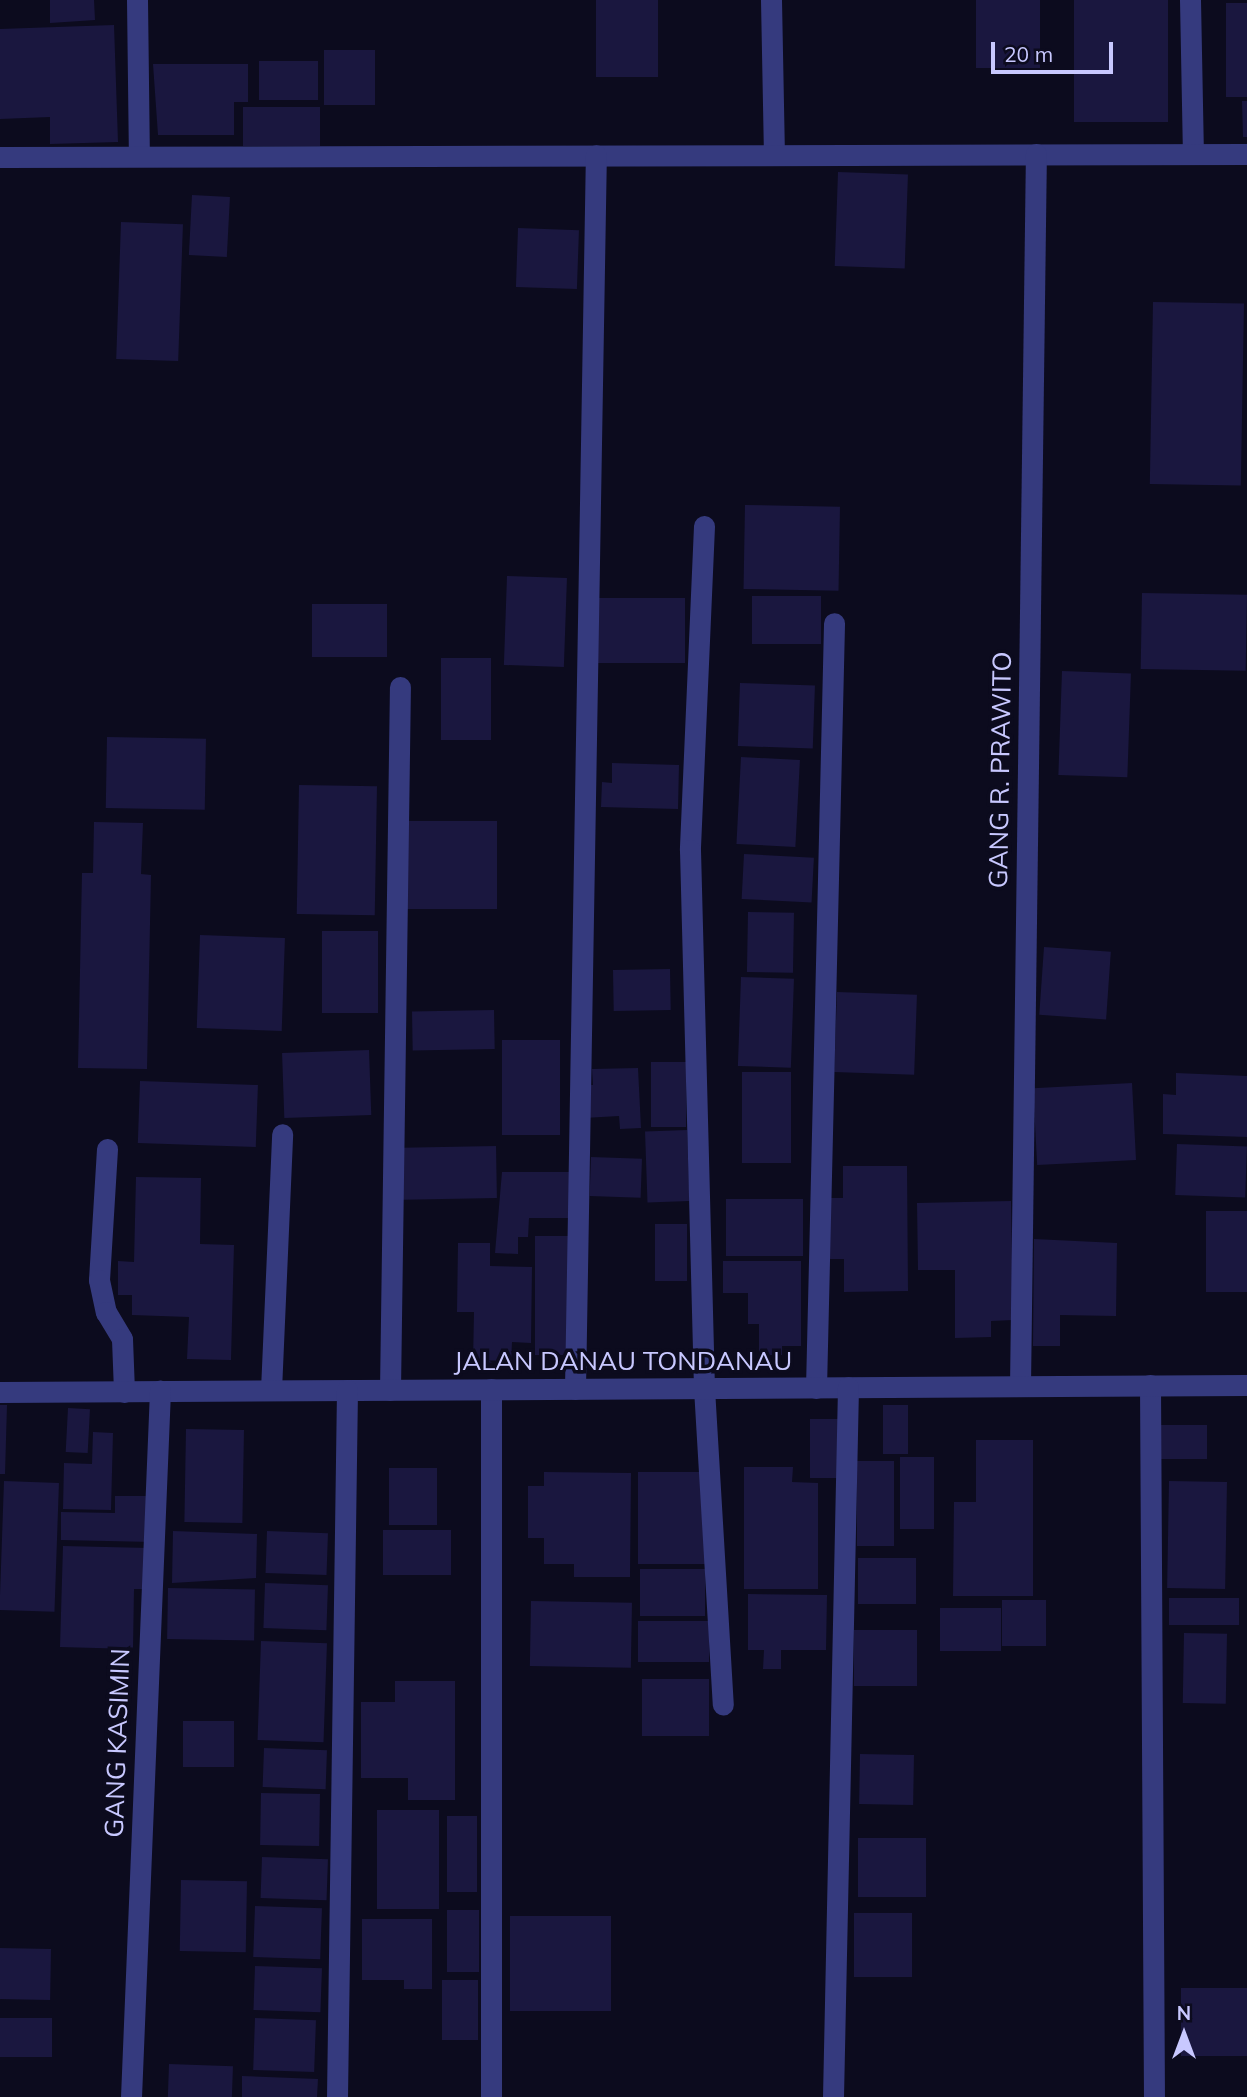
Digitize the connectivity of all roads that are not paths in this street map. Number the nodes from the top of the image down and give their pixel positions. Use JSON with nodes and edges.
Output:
{"nodes":[{"id":1,"x":137,"y":0,"type":"edge"},
{"id":2,"x":771,"y":0,"type":"edge"},
{"id":3,"x":1190,"y":0,"type":"edge"},
{"id":4,"x":1193,"y":153,"type":"junction"},
{"id":5,"x":1247,"y":153,"type":"edge"},
{"id":6,"x":1036,"y":154,"type":"junction"},
{"id":7,"x":596,"y":155,"type":"junction"},
{"id":8,"x":774,"y":155,"type":"junction"},
{"id":9,"x":139,"y":156,"type":"junction"},
{"id":10,"x":0,"y":157,"type":"edge"},
{"id":11,"x":704,"y":526,"type":"dead end"},
{"id":12,"x":834,"y":623,"type":"dead end"},
{"id":13,"x":400,"y":687,"type":"dead end"},
{"id":14,"x":282,"y":1135,"type":"dead end"},
{"id":15,"x":107,"y":1149,"type":"dead end"},
{"id":16,"x":1150,"y":1385,"type":"junction"},
{"id":17,"x":1247,"y":1385,"type":"edge"},
{"id":18,"x":1020,"y":1386,"type":"junction"},
{"id":19,"x":848,"y":1387,"type":"junction"},
{"id":20,"x":704,"y":1388,"type":"junction"},
{"id":21,"x":816,"y":1388,"type":"junction"},
{"id":22,"x":491,"y":1389,"type":"junction"},
{"id":23,"x":575,"y":1389,"type":"junction"},
{"id":24,"x":271,"y":1390,"type":"junction"},
{"id":25,"x":347,"y":1390,"type":"junction"},
{"id":26,"x":390,"y":1390,"type":"junction"},
{"id":27,"x":160,"y":1391,"type":"junction"},
{"id":28,"x":0,"y":1392,"type":"edge"},
{"id":29,"x":124,"y":1392,"type":"junction"},
{"id":30,"x":723,"y":1704,"type":"dead end"},
{"id":31,"x":131,"y":2097,"type":"edge"},
{"id":32,"x":337,"y":2097,"type":"edge"},
{"id":33,"x":491,"y":2097,"type":"edge"},
{"id":34,"x":833,"y":2097,"type":"edge"},
{"id":35,"x":1154,"y":2097,"type":"edge"}],
"edges":[{"from":1,"to":9,"type":"street"},
{"from":2,"to":8,"type":"street"},
{"from":3,"to":4,"type":"street"},
{"from":4,"to":5,"type":"street"},
{"from":4,"to":6,"type":"street"},
{"from":6,"to":8,"type":"street"},
{"from":6,"to":18,"type":"street","name":"GANG R. PRAWITO"},
{"from":7,"to":8,"type":"street"},
{"from":7,"to":9,"type":"street"},
{"from":7,"to":23,"type":"street"},
{"from":9,"to":10,"type":"street"},
{"from":11,"to":20,"type":"street"},
{"from":12,"to":21,"type":"street"},
{"from":13,"to":26,"type":"street"},
{"from":14,"to":24,"type":"street"},
{"from":15,"to":29,"type":"street"},
{"from":16,"to":17,"type":"street","name":"JALAN DANAU TONDANAU"},
{"from":16,"to":18,"type":"street","name":"JALAN DANAU TONDANAU"},
{"from":16,"to":35,"type":"street"},
{"from":18,"to":19,"type":"street","name":"JALAN DANAU TONDANAU"},
{"from":19,"to":21,"type":"street","name":"JALAN DANAU TONDANAU"},
{"from":19,"to":34,"type":"street"},
{"from":20,"to":21,"type":"street","name":"JALAN DANAU TONDANAU"},
{"from":20,"to":23,"type":"street","name":"JALAN DANAU TONDANAU"},
{"from":20,"to":30,"type":"street"},
{"from":22,"to":23,"type":"street","name":"JALAN DANAU TONDANAU"},
{"from":22,"to":26,"type":"street","name":"JALAN DANAU TONDANAU"},
{"from":22,"to":33,"type":"street"},
{"from":24,"to":25,"type":"street","name":"JALAN DANAU TONDANAU"},
{"from":24,"to":27,"type":"street","name":"JALAN DANAU TONDANAU"},
{"from":25,"to":26,"type":"street","name":"JALAN DANAU TONDANAU"},
{"from":25,"to":32,"type":"street"},
{"from":27,"to":29,"type":"street","name":"JALAN DANAU TONDANAU"},
{"from":27,"to":31,"type":"street","name":"GANG KASIMIN"},
{"from":28,"to":29,"type":"street","name":"JALAN DANAU TONDANAU"}]}
